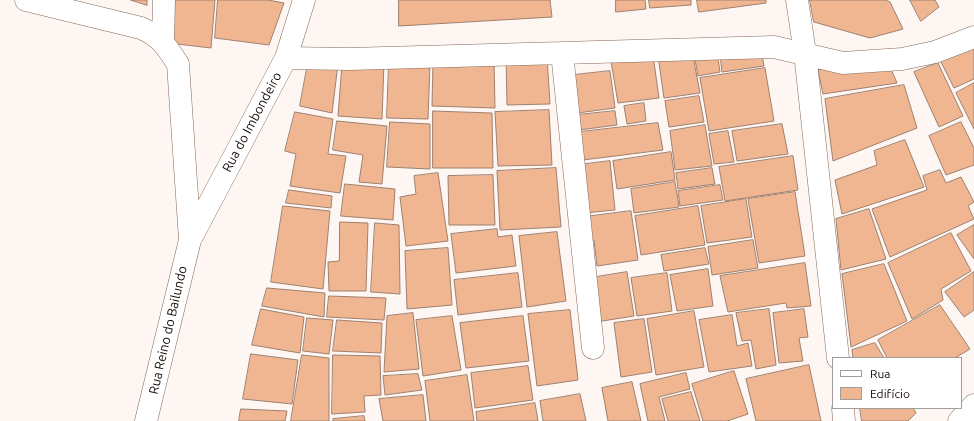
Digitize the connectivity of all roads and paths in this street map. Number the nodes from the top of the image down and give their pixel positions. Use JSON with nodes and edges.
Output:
{"nodes":[{"id":1,"x":26,"y":0,"type":"edge"},
{"id":2,"x":164,"y":0,"type":"edge"},
{"id":3,"x":304,"y":0,"type":"edge"},
{"id":4,"x":797,"y":0,"type":"edge"},
{"id":5,"x":974,"y":36,"type":"edge"},
{"id":6,"x":163,"y":41,"type":"junction"},
{"id":7,"x":805,"y":52,"type":"junction"},
{"id":8,"x":562,"y":53,"type":"junction"},
{"id":9,"x":286,"y":58,"type":"junction"},
{"id":10,"x":190,"y":240,"type":"junction"},
{"id":11,"x":593,"y":348,"type":"dead end"},
{"id":12,"x":838,"y":357,"type":"edge"},
{"id":13,"x":843,"y":409,"type":"edge"},
{"id":14,"x":146,"y":421,"type":"edge"},
{"id":15,"x":844,"y":421,"type":"edge"}],
"edges":[{"from":1,"to":6,"type":"street"},
{"from":2,"to":6,"type":"street"},
{"from":3,"to":9,"type":"street","name":"Rua do Imbondeiro"},
{"from":4,"to":7,"type":"street"},
{"from":5,"to":7,"type":"street"},
{"from":6,"to":10,"type":"street"},
{"from":7,"to":8,"type":"street"},
{"from":7,"to":12,"type":"street"},
{"from":8,"to":9,"type":"street"},
{"from":8,"to":11,"type":"street"},
{"from":9,"to":10,"type":"street","name":"Rua do Imbondeiro"},
{"from":10,"to":14,"type":"street","name":"Rua Reino do Bailundo"},
{"from":13,"to":15,"type":"street"}]}
